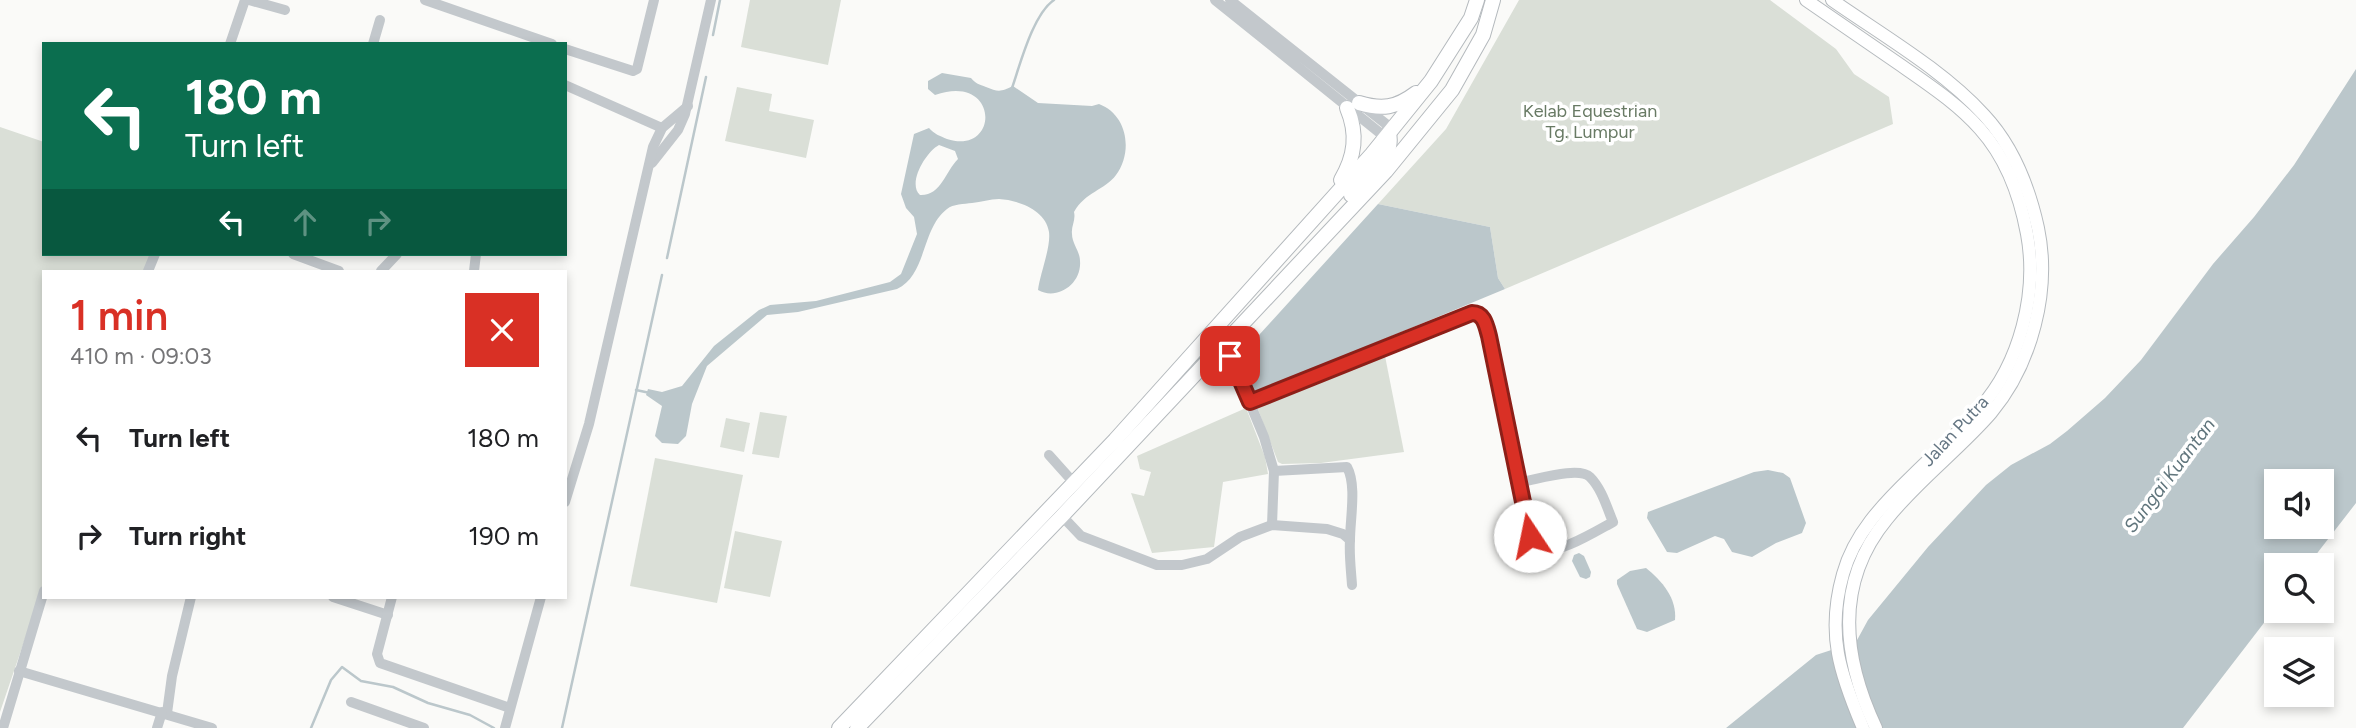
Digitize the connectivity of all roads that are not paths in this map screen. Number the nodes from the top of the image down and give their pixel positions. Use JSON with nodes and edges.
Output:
{"nodes":[{"id":1,"x":247,"y":0,"type":"edge"},
{"id":2,"x":425,"y":0,"type":"edge"},
{"id":3,"x":654,"y":0,"type":"edge"},
{"id":4,"x":710,"y":0,"type":"edge"},
{"id":5,"x":1215,"y":0,"type":"edge"},
{"id":6,"x":1230,"y":0,"type":"edge"},
{"id":7,"x":1477,"y":0,"type":"edge"},
{"id":8,"x":1493,"y":0,"type":"edge"},
{"id":9,"x":1806,"y":0,"type":"edge"},
{"id":10,"x":1832,"y":0,"type":"edge"},
{"id":11,"x":285,"y":10,"type":"dead end"},
{"id":12,"x":380,"y":20,"type":"dead end"},
{"id":13,"x":1487,"y":20,"type":"junction"},
{"id":14,"x":231,"y":42,"type":"edge"},
{"id":15,"x":374,"y":42,"type":"edge"},
{"id":16,"x":546,"y":42,"type":"edge"},
{"id":17,"x":567,"y":49,"type":"edge"},
{"id":18,"x":1431,"y":81,"type":"junction"},
{"id":19,"x":567,"y":86,"type":"edge"},
{"id":20,"x":688,"y":106,"type":"junction"},
{"id":21,"x":1353,"y":106,"type":"junction"},
{"id":22,"x":662,"y":128,"type":"junction"},
{"id":23,"x":1389,"y":134,"type":"junction"},
{"id":24,"x":650,"y":166,"type":"junction"},
{"id":25,"x":1326,"y":206,"type":"junction"},
{"id":26,"x":1315,"y":246,"type":"junction"},
{"id":27,"x":304,"y":256,"type":"edge"},
{"id":28,"x":395,"y":256,"type":"edge"},
{"id":29,"x":338,"y":270,"type":"edge"},
{"id":30,"x":382,"y":270,"type":"edge"},
{"id":31,"x":1224,"y":341,"type":"junction"},
{"id":32,"x":1250,"y":402,"type":"junction"},
{"id":33,"x":1049,"y":455,"type":"dead end"},
{"id":34,"x":1274,"y":471,"type":"junction"},
{"id":35,"x":1520,"y":482,"type":"junction"},
{"id":36,"x":1074,"y":483,"type":"junction"},
{"id":37,"x":567,"y":496,"type":"edge"},
{"id":38,"x":1062,"y":516,"type":"junction"},
{"id":39,"x":1272,"y":525,"type":"junction"},
{"id":40,"x":1350,"y":540,"type":"junction"},
{"id":41,"x":1352,"y":585,"type":"dead end"},
{"id":42,"x":42,"y":597,"type":"edge"},
{"id":43,"x":191,"y":599,"type":"edge"},
{"id":44,"x":339,"y":599,"type":"edge"},
{"id":45,"x":392,"y":599,"type":"edge"},
{"id":46,"x":540,"y":599,"type":"edge"},
{"id":47,"x":388,"y":614,"type":"junction"},
{"id":48,"x":19,"y":671,"type":"junction"},
{"id":49,"x":351,"y":702,"type":"dead end"},
{"id":50,"x":510,"y":708,"type":"junction"},
{"id":51,"x":165,"y":713,"type":"junction"},
{"id":52,"x":506,"y":726,"type":"edge"},
{"id":53,"x":3,"y":728,"type":"edge"},
{"id":54,"x":157,"y":728,"type":"edge"},
{"id":55,"x":212,"y":728,"type":"edge"},
{"id":56,"x":424,"y":728,"type":"edge"},
{"id":57,"x":839,"y":728,"type":"edge"},
{"id":58,"x":857,"y":728,"type":"edge"},
{"id":59,"x":1863,"y":728,"type":"edge"},
{"id":60,"x":1877,"y":728,"type":"edge"}],
"edges":[{"from":1,"to":11,"type":"street"},
{"from":1,"to":14,"type":"street"},
{"from":2,"to":16,"type":"street"},
{"from":3,"to":17,"type":"street"},
{"from":4,"to":20,"type":"street"},
{"from":5,"to":21,"type":"street"},
{"from":6,"to":21,"type":"street"},
{"from":7,"to":18,"type":"highway"},
{"from":8,"to":13,"type":"highway"},
{"from":9,"to":59,"type":"main road","name":"Jalan Putra"},
{"from":10,"to":60,"type":"main road","name":"Jalan Putra"},
{"from":12,"to":15,"type":"street"},
{"from":13,"to":23,"type":"highway"},
{"from":13,"to":26,"type":"highway"},
{"from":18,"to":21,"type":"highway"},
{"from":18,"to":23,"type":"highway"},
{"from":19,"to":22,"type":"street"},
{"from":20,"to":22,"type":"street"},
{"from":20,"to":24,"type":"street"},
{"from":21,"to":23,"type":"street"},
{"from":21,"to":25,"type":"highway"},
{"from":22,"to":24,"type":"street"},
{"from":23,"to":25,"type":"highway"},
{"from":23,"to":26,"type":"highway"},
{"from":24,"to":37,"type":"street"},
{"from":25,"to":36,"type":"highway"},
{"from":26,"to":31,"type":"highway"},
{"from":27,"to":29,"type":"street"},
{"from":28,"to":30,"type":"street"},
{"from":31,"to":32,"type":"street"},
{"from":31,"to":38,"type":"highway"},
{"from":32,"to":34,"type":"street"},
{"from":32,"to":35,"type":"street"},
{"from":33,"to":36,"type":"street"},
{"from":34,"to":39,"type":"street"},
{"from":34,"to":40,"type":"street"},
{"from":35,"to":35,"type":"street"},
{"from":36,"to":57,"type":"highway"},
{"from":38,"to":39,"type":"street"},
{"from":38,"to":58,"type":"highway"},
{"from":39,"to":40,"type":"street"},
{"from":40,"to":41,"type":"street"},
{"from":42,"to":48,"type":"street"},
{"from":43,"to":51,"type":"street"},
{"from":44,"to":47,"type":"street"},
{"from":45,"to":47,"type":"street"},
{"from":46,"to":50,"type":"street"},
{"from":47,"to":50,"type":"street"},
{"from":48,"to":51,"type":"street"},
{"from":48,"to":53,"type":"street"},
{"from":49,"to":56,"type":"street"},
{"from":50,"to":52,"type":"street"},
{"from":51,"to":54,"type":"street"},
{"from":51,"to":55,"type":"street"}]}
